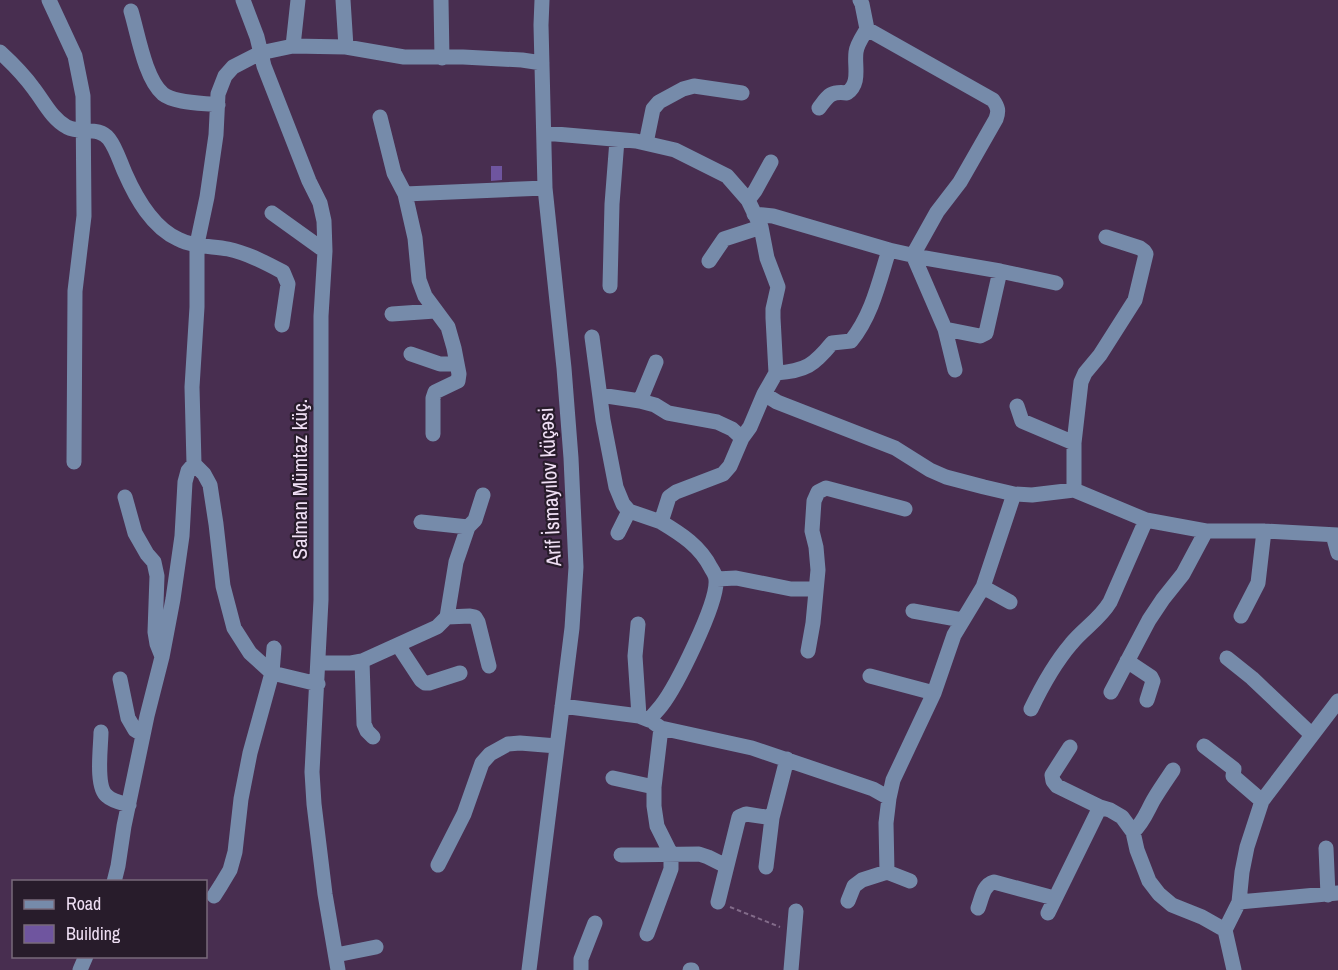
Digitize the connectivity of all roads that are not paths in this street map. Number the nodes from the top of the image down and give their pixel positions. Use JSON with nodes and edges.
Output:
{"nodes":[{"id":1,"x":49,"y":0,"type":"edge"},
{"id":2,"x":243,"y":0,"type":"edge"},
{"id":3,"x":298,"y":0,"type":"edge"},
{"id":4,"x":343,"y":0,"type":"edge"},
{"id":5,"x":441,"y":0,"type":"edge"},
{"id":6,"x":542,"y":0,"type":"edge"},
{"id":7,"x":860,"y":0,"type":"edge"},
{"id":8,"x":131,"y":11,"type":"dead end"},
{"id":9,"x":867,"y":30,"type":"junction"},
{"id":10,"x":293,"y":46,"type":"junction"},
{"id":11,"x":346,"y":47,"type":"junction"},
{"id":12,"x":0,"y":52,"type":"edge"},
{"id":13,"x":260,"y":53,"type":"junction"},
{"id":14,"x":442,"y":58,"type":"junction"},
{"id":15,"x":542,"y":63,"type":"junction"},
{"id":16,"x":742,"y":93,"type":"dead end"},
{"id":17,"x":218,"y":105,"type":"junction"},
{"id":18,"x":819,"y":108,"type":"dead end"},
{"id":19,"x":380,"y":117,"type":"dead end"},
{"id":20,"x":84,"y":131,"type":"junction"},
{"id":21,"x":544,"y":133,"type":"junction"},
{"id":22,"x":617,"y":140,"type":"junction"},
{"id":23,"x":646,"y":144,"type":"junction"},
{"id":24,"x":771,"y":162,"type":"dead end"},
{"id":25,"x":545,"y":188,"type":"junction"},
{"id":26,"x":405,"y":194,"type":"junction"},
{"id":27,"x":272,"y":213,"type":"dead end"},
{"id":28,"x":754,"y":214,"type":"junction"},
{"id":29,"x":1106,"y":237,"type":"dead end"},
{"id":30,"x":197,"y":244,"type":"junction"},
{"id":31,"x":889,"y":250,"type":"junction"},
{"id":32,"x":325,"y":251,"type":"junction"},
{"id":33,"x":914,"y":255,"type":"junction"},
{"id":34,"x":709,"y":261,"type":"dead end"},
{"id":35,"x":1000,"y":271,"type":"junction"},
{"id":36,"x":1056,"y":283,"type":"dead end"},
{"id":37,"x":610,"y":286,"type":"dead end"},
{"id":38,"x":435,"y":311,"type":"junction"},
{"id":39,"x":392,"y":314,"type":"dead end"},
{"id":40,"x":282,"y":326,"type":"dead end"},
{"id":41,"x":945,"y":330,"type":"junction"},
{"id":42,"x":592,"y":337,"type":"dead end"},
{"id":43,"x":411,"y":354,"type":"dead end"},
{"id":44,"x":656,"y":362,"type":"dead end"},
{"id":45,"x":457,"y":364,"type":"junction"},
{"id":46,"x":955,"y":370,"type":"dead end"},
{"id":47,"x":776,"y":373,"type":"junction"},
{"id":48,"x":764,"y":394,"type":"junction"},
{"id":49,"x":600,"y":395,"type":"junction"},
{"id":50,"x":640,"y":401,"type":"junction"},
{"id":51,"x":1017,"y":406,"type":"dead end"},
{"id":52,"x":434,"y":434,"type":"dead end"},
{"id":53,"x":742,"y":438,"type":"junction"},
{"id":54,"x":1074,"y":443,"type":"junction"},
{"id":55,"x":74,"y":462,"type":"dead end"},
{"id":56,"x":194,"y":464,"type":"junction"},
{"id":57,"x":1074,"y":490,"type":"junction"},
{"id":58,"x":1014,"y":494,"type":"junction"},
{"id":59,"x":483,"y":495,"type":"dead end"},
{"id":60,"x":125,"y":497,"type":"dead end"},
{"id":61,"x":905,"y":509,"type":"dead end"},
{"id":62,"x":629,"y":511,"type":"junction"},
{"id":63,"x":1146,"y":520,"type":"junction"},
{"id":64,"x":421,"y":522,"type":"dead end"},
{"id":65,"x":661,"y":522,"type":"junction"},
{"id":66,"x":468,"y":527,"type":"junction"},
{"id":67,"x":1206,"y":531,"type":"junction"},
{"id":68,"x":1264,"y":531,"type":"junction"},
{"id":69,"x":618,"y":532,"type":"dead end"},
{"id":70,"x":1335,"y":535,"type":"edge"},
{"id":71,"x":1338,"y":553,"type":"edge"},
{"id":72,"x":717,"y":579,"type":"junction"},
{"id":73,"x":983,"y":587,"type":"junction"},
{"id":74,"x":816,"y":590,"type":"junction"},
{"id":75,"x":1011,"y":602,"type":"dead end"},
{"id":76,"x":913,"y":611,"type":"dead end"},
{"id":77,"x":1241,"y":616,"type":"dead end"},
{"id":78,"x":447,"y":617,"type":"junction"},
{"id":79,"x":962,"y":620,"type":"junction"},
{"id":80,"x":638,"y":624,"type":"dead end"},
{"id":81,"x":398,"y":645,"type":"junction"},
{"id":82,"x":274,"y":648,"type":"dead end"},
{"id":83,"x":808,"y":651,"type":"dead end"},
{"id":84,"x":162,"y":657,"type":"junction"},
{"id":85,"x":1227,"y":658,"type":"dead end"},
{"id":86,"x":362,"y":661,"type":"junction"},
{"id":87,"x":1127,"y":661,"type":"junction"},
{"id":88,"x":319,"y":663,"type":"junction"},
{"id":89,"x":489,"y":666,"type":"dead end"},
{"id":90,"x":272,"y":673,"type":"junction"},
{"id":91,"x":460,"y":673,"type":"dead end"},
{"id":92,"x":870,"y":676,"type":"dead end"},
{"id":93,"x":120,"y":679,"type":"dead end"},
{"id":94,"x":318,"y":684,"type":"junction"},
{"id":95,"x":1112,"y":692,"type":"dead end"},
{"id":96,"x":934,"y":693,"type":"junction"},
{"id":97,"x":1147,"y":700,"type":"dead end"},
{"id":98,"x":1338,"y":701,"type":"edge"},
{"id":99,"x":562,"y":706,"type":"junction"},
{"id":100,"x":1030,"y":709,"type":"dead end"},
{"id":101,"x":649,"y":721,"type":"junction"},
{"id":102,"x":101,"y":732,"type":"dead end"},
{"id":103,"x":143,"y":735,"type":"junction"},
{"id":104,"x":1312,"y":735,"type":"junction"},
{"id":105,"x":372,"y":737,"type":"dead end"},
{"id":106,"x":557,"y":746,"type":"junction"},
{"id":107,"x":1204,"y":746,"type":"dead end"},
{"id":108,"x":1070,"y":747,"type":"dead end"},
{"id":109,"x":787,"y":759,"type":"junction"},
{"id":110,"x":1173,"y":770,"type":"dead end"},
{"id":111,"x":613,"y":778,"type":"dead end"},
{"id":112,"x":654,"y":787,"type":"junction"},
{"id":113,"x":889,"y":798,"type":"junction"},
{"id":114,"x":1262,"y":801,"type":"junction"},
{"id":115,"x":129,"y":805,"type":"junction"},
{"id":116,"x":1100,"y":807,"type":"junction"},
{"id":117,"x":772,"y":818,"type":"junction"},
{"id":118,"x":1133,"y":832,"type":"junction"},
{"id":119,"x":1326,"y":848,"type":"dead end"},
{"id":120,"x":671,"y":854,"type":"junction"},
{"id":121,"x":621,"y":855,"type":"dead end"},
{"id":122,"x":438,"y":865,"type":"dead end"},
{"id":123,"x":726,"y":866,"type":"junction"},
{"id":124,"x":766,"y":867,"type":"dead end"},
{"id":125,"x":887,"y":872,"type":"junction"},
{"id":126,"x":114,"y":880,"type":"edge"},
{"id":127,"x":910,"y":881,"type":"dead end"},
{"id":128,"x":1333,"y":894,"type":"edge"},
{"id":129,"x":214,"y":896,"type":"dead end"},
{"id":130,"x":1054,"y":898,"type":"junction"},
{"id":131,"x":848,"y":901,"type":"dead end"},
{"id":132,"x":718,"y":902,"type":"road end"},
{"id":133,"x":1239,"y":902,"type":"junction"},
{"id":134,"x":978,"y":908,"type":"dead end"},
{"id":135,"x":796,"y":911,"type":"dead end"},
{"id":136,"x":1048,"y":913,"type":"dead end"},
{"id":137,"x":595,"y":923,"type":"dead end"},
{"id":138,"x":1225,"y":930,"type":"junction"},
{"id":139,"x":647,"y":934,"type":"dead end"},
{"id":140,"x":376,"y":947,"type":"dead end"},
{"id":141,"x":337,"y":963,"type":"edge"},
{"id":142,"x":529,"y":970,"type":"edge"},
{"id":143,"x":581,"y":970,"type":"edge"},
{"id":144,"x":791,"y":970,"type":"edge"},
{"id":145,"x":1234,"y":970,"type":"edge"}],
"edges":[{"from":1,"to":20,"type":"street"},
{"from":2,"to":13,"type":"street","name":"Salman Mümtaz küç."},
{"from":3,"to":10,"type":"street"},
{"from":4,"to":11,"type":"street"},
{"from":5,"to":14,"type":"street"},
{"from":6,"to":15,"type":"street","name":"Arif İsmayılov küçəsi"},
{"from":7,"to":9,"type":"street"},
{"from":8,"to":17,"type":"street"},
{"from":9,"to":18,"type":"street"},
{"from":9,"to":33,"type":"street"},
{"from":10,"to":11,"type":"street"},
{"from":10,"to":13,"type":"street"},
{"from":11,"to":14,"type":"street"},
{"from":12,"to":20,"type":"street"},
{"from":13,"to":17,"type":"street"},
{"from":13,"to":32,"type":"street","name":"Salman Mümtaz küç."},
{"from":14,"to":15,"type":"street"},
{"from":15,"to":21,"type":"street","name":"Arif İsmayılov küçəsi"},
{"from":16,"to":23,"type":"street"},
{"from":17,"to":30,"type":"street"},
{"from":19,"to":26,"type":"street"},
{"from":20,"to":30,"type":"street"},
{"from":20,"to":55,"type":"street"},
{"from":21,"to":22,"type":"street"},
{"from":21,"to":25,"type":"street","name":"Arif İsmayılov küçəsi"},
{"from":22,"to":23,"type":"street"},
{"from":22,"to":37,"type":"street"},
{"from":23,"to":28,"type":"street"},
{"from":24,"to":28,"type":"street"},
{"from":25,"to":26,"type":"street"},
{"from":25,"to":99,"type":"street","name":"Arif İsmayılov küçəsi"},
{"from":26,"to":38,"type":"street"},
{"from":27,"to":32,"type":"street"},
{"from":28,"to":31,"type":"street"},
{"from":28,"to":34,"type":"street"},
{"from":28,"to":47,"type":"street"},
{"from":29,"to":54,"type":"street"},
{"from":30,"to":40,"type":"street"},
{"from":30,"to":56,"type":"street"},
{"from":31,"to":33,"type":"street"},
{"from":31,"to":47,"type":"street"},
{"from":32,"to":88,"type":"street","name":"Salman Mümtaz küç."},
{"from":33,"to":35,"type":"street"},
{"from":33,"to":41,"type":"street"},
{"from":35,"to":36,"type":"street"},
{"from":35,"to":41,"type":"street"},
{"from":38,"to":39,"type":"street"},
{"from":38,"to":45,"type":"street"},
{"from":41,"to":46,"type":"street"},
{"from":42,"to":49,"type":"street"},
{"from":43,"to":45,"type":"street"},
{"from":44,"to":50,"type":"street"},
{"from":45,"to":52,"type":"street"},
{"from":47,"to":48,"type":"street"},
{"from":48,"to":53,"type":"street"},
{"from":48,"to":58,"type":"street"},
{"from":49,"to":50,"type":"street"},
{"from":49,"to":62,"type":"street"},
{"from":50,"to":53,"type":"street"},
{"from":51,"to":54,"type":"street"},
{"from":53,"to":65,"type":"street"},
{"from":54,"to":57,"type":"street"},
{"from":56,"to":84,"type":"street"},
{"from":56,"to":90,"type":"street"},
{"from":57,"to":58,"type":"street"},
{"from":57,"to":63,"type":"street"},
{"from":58,"to":73,"type":"street"},
{"from":59,"to":66,"type":"street"},
{"from":60,"to":84,"type":"street"},
{"from":61,"to":74,"type":"street"},
{"from":62,"to":65,"type":"street"},
{"from":62,"to":69,"type":"street"},
{"from":63,"to":67,"type":"street"},
{"from":63,"to":100,"type":"street"},
{"from":64,"to":66,"type":"street"},
{"from":65,"to":72,"type":"street"},
{"from":66,"to":78,"type":"street"},
{"from":67,"to":68,"type":"street"},
{"from":67,"to":87,"type":"street"},
{"from":68,"to":70,"type":"street"},
{"from":68,"to":77,"type":"street"},
{"from":70,"to":71,"type":"street"},
{"from":72,"to":74,"type":"street"},
{"from":72,"to":101,"type":"street"},
{"from":73,"to":75,"type":"street"},
{"from":73,"to":79,"type":"street"},
{"from":74,"to":83,"type":"street"},
{"from":76,"to":79,"type":"street"},
{"from":78,"to":81,"type":"street"},
{"from":78,"to":89,"type":"street"},
{"from":79,"to":96,"type":"street"},
{"from":80,"to":101,"type":"street"},
{"from":81,"to":86,"type":"street"},
{"from":81,"to":91,"type":"street"},
{"from":82,"to":90,"type":"street"},
{"from":84,"to":103,"type":"street"},
{"from":85,"to":104,"type":"street"},
{"from":86,"to":88,"type":"street"},
{"from":86,"to":105,"type":"street"},
{"from":87,"to":95,"type":"street"},
{"from":87,"to":97,"type":"street"},
{"from":88,"to":94,"type":"street","name":"Salman Mümtaz küç."},
{"from":90,"to":94,"type":"street"},
{"from":90,"to":129,"type":"street"},
{"from":92,"to":96,"type":"street"},
{"from":93,"to":103,"type":"street"},
{"from":94,"to":141,"type":"street","name":"Salman Mümtaz küç."},
{"from":96,"to":113,"type":"street"},
{"from":98,"to":104,"type":"street"},
{"from":99,"to":101,"type":"street"},
{"from":99,"to":106,"type":"street","name":"Arif İsmayılov küçəsi"},
{"from":101,"to":109,"type":"street"},
{"from":101,"to":112,"type":"street"},
{"from":102,"to":115,"type":"street"},
{"from":103,"to":115,"type":"street"},
{"from":104,"to":114,"type":"street"},
{"from":106,"to":122,"type":"street"},
{"from":106,"to":142,"type":"street","name":"Arif İsmayılov küçəsi"},
{"from":107,"to":114,"type":"street"},
{"from":108,"to":116,"type":"street"},
{"from":109,"to":113,"type":"street"},
{"from":109,"to":117,"type":"street"},
{"from":110,"to":118,"type":"street"},
{"from":111,"to":112,"type":"street"},
{"from":112,"to":120,"type":"street"},
{"from":113,"to":125,"type":"street"},
{"from":114,"to":133,"type":"street"},
{"from":115,"to":126,"type":"street"},
{"from":116,"to":118,"type":"street"},
{"from":116,"to":130,"type":"street"},
{"from":117,"to":123,"type":"street"},
{"from":117,"to":124,"type":"street"},
{"from":118,"to":138,"type":"street"},
{"from":119,"to":128,"type":"street"},
{"from":120,"to":121,"type":"street"},
{"from":120,"to":123,"type":"street"},
{"from":120,"to":139,"type":"street"},
{"from":123,"to":132,"type":"street"},
{"from":125,"to":127,"type":"street"},
{"from":125,"to":131,"type":"street"},
{"from":128,"to":133,"type":"street"},
{"from":130,"to":134,"type":"street"},
{"from":130,"to":136,"type":"street"},
{"from":133,"to":138,"type":"street"},
{"from":135,"to":144,"type":"street"},
{"from":137,"to":143,"type":"street"},
{"from":138,"to":145,"type":"street"},
{"from":140,"to":141,"type":"street"}]}
